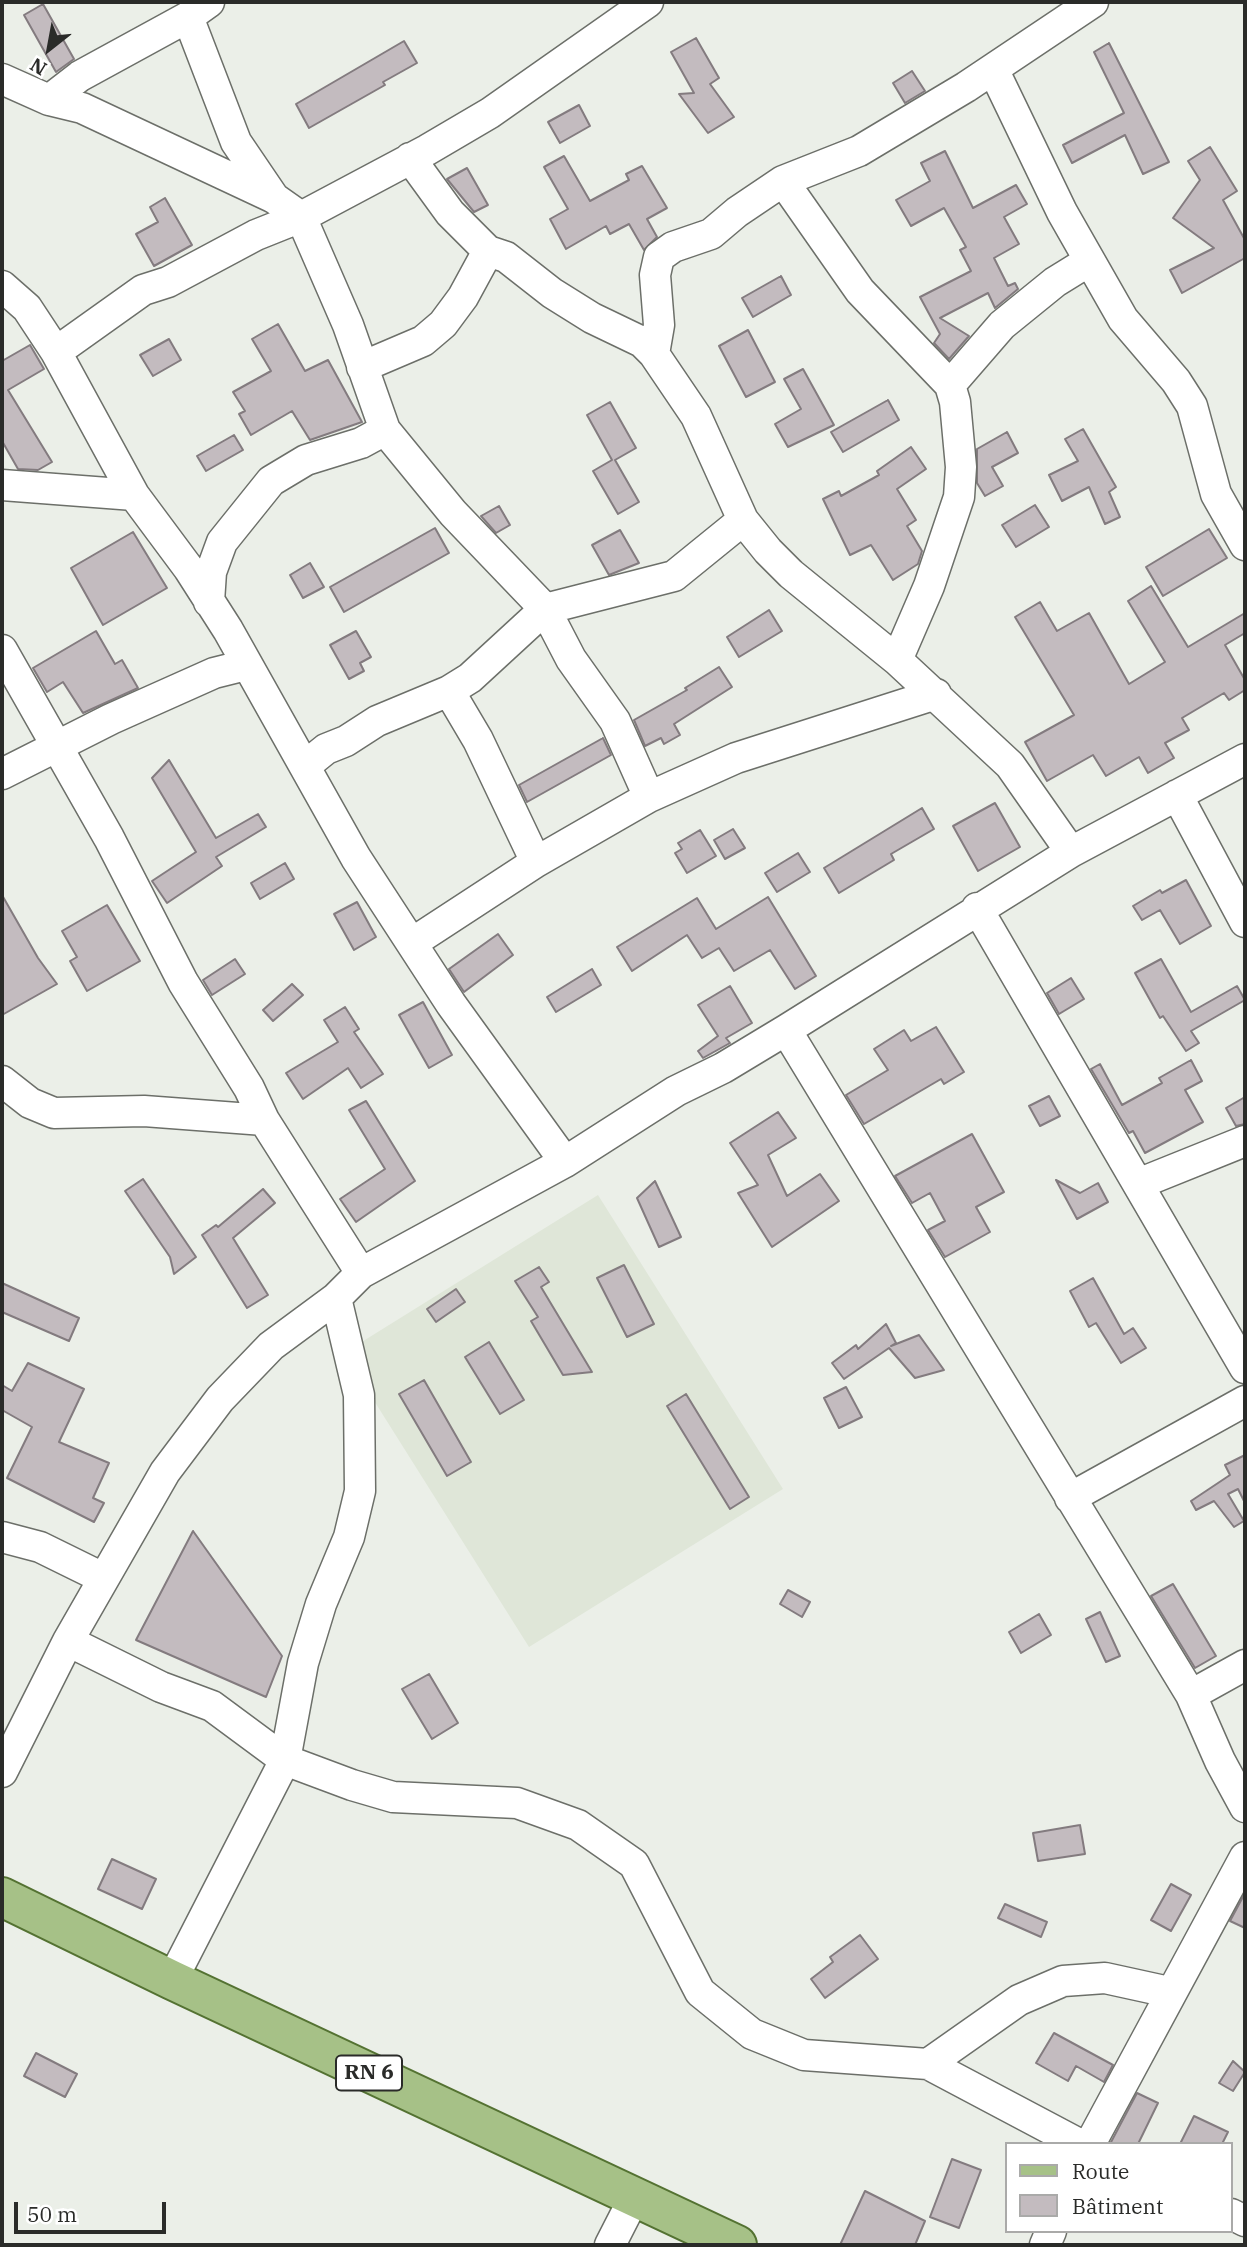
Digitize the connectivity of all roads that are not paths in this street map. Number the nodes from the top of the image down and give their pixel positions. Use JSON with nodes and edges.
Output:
{"nodes":[{"id":1,"x":648,"y":2,"type":"edge"},
{"id":2,"x":1093,"y":2,"type":"edge"},
{"id":3,"x":198,"y":10,"type":"edge"},
{"id":4,"x":993,"y":69,"type":"junction"},
{"id":5,"x":6,"y":86,"type":"edge"},
{"id":6,"x":49,"y":100,"type":"junction"},
{"id":7,"x":410,"y":158,"type":"junction"},
{"id":8,"x":783,"y":181,"type":"junction"},
{"id":9,"x":275,"y":198,"type":"junction"},
{"id":10,"x":301,"y":217,"type":"junction"},
{"id":11,"x":488,"y":251,"type":"junction"},
{"id":12,"x":1089,"y":261,"type":"junction"},
{"id":13,"x":2,"y":286,"type":"edge"},
{"id":14,"x":56,"y":352,"type":"junction"},
{"id":15,"x":654,"y":354,"type":"junction"},
{"id":16,"x":362,"y":367,"type":"junction"},
{"id":17,"x":950,"y":385,"type":"junction"},
{"id":18,"x":385,"y":430,"type":"junction"},
{"id":19,"x":2,"y":485,"type":"edge"},
{"id":20,"x":134,"y":495,"type":"junction"},
{"id":21,"x":743,"y":520,"type":"junction"},
{"id":22,"x":1245,"y":545,"type":"edge"},
{"id":23,"x":209,"y":602,"type":"junction"},
{"id":24,"x":545,"y":609,"type":"junction"},
{"id":25,"x":2,"y":650,"type":"edge"},
{"id":26,"x":897,"y":660,"type":"junction"},
{"id":27,"x":246,"y":665,"type":"junction"},
{"id":28,"x":449,"y":691,"type":"junction"},
{"id":29,"x":936,"y":694,"type":"junction"},
{"id":30,"x":57,"y":745,"type":"junction"},
{"id":31,"x":1245,"y":759,"type":"edge"},
{"id":32,"x":305,"y":766,"type":"junction"},
{"id":33,"x":2,"y":774,"type":"edge"},
{"id":34,"x":1177,"y":795,"type":"junction"},
{"id":35,"x":649,"y":797,"type":"junction"},
{"id":36,"x":1071,"y":852,"type":"junction"},
{"id":37,"x":536,"y":862,"type":"junction"},
{"id":38,"x":977,"y":908,"type":"junction"},
{"id":39,"x":1245,"y":922,"type":"edge"},
{"id":40,"x":412,"y":943,"type":"junction"},
{"id":41,"x":786,"y":1030,"type":"junction"},
{"id":42,"x":2,"y":1082,"type":"edge"},
{"id":43,"x":16,"y":1105,"type":"edge"},
{"id":44,"x":264,"y":1120,"type":"junction"},
{"id":45,"x":1245,"y":1141,"type":"edge"},
{"id":46,"x":565,"y":1162,"type":"junction"},
{"id":47,"x":1138,"y":1184,"type":"junction"},
{"id":48,"x":361,"y":1273,"type":"junction"},
{"id":49,"x":336,"y":1298,"type":"junction"},
{"id":50,"x":1245,"y":1368,"type":"edge"},
{"id":51,"x":1245,"y":1401,"type":"edge"},
{"id":52,"x":1070,"y":1498,"type":"junction"},
{"id":53,"x":2,"y":1537,"type":"edge"},
{"id":54,"x":103,"y":1578,"type":"junction"},
{"id":55,"x":68,"y":1641,"type":"junction"},
{"id":56,"x":1245,"y":1665,"type":"edge"},
{"id":57,"x":1191,"y":1695,"type":"junction"},
{"id":58,"x":285,"y":1760,"type":"junction"},
{"id":59,"x":2,"y":1772,"type":"edge"},
{"id":60,"x":1245,"y":1807,"type":"edge"},
{"id":61,"x":1245,"y":1857,"type":"edge"},
{"id":62,"x":2,"y":1896,"type":"edge"},
{"id":63,"x":172,"y":1980,"type":"junction"},
{"id":64,"x":1170,"y":1992,"type":"junction"},
{"id":65,"x":928,"y":2064,"type":"junction"},
{"id":66,"x":1075,"y":2142,"type":"edge"},
{"id":67,"x":1091,"y":2142,"type":"edge"},
{"id":68,"x":634,"y":2198,"type":"junction"},
{"id":69,"x":610,"y":2245,"type":"edge"},
{"id":70,"x":737,"y":2245,"type":"edge"}],
"edges":[{"from":1,"to":7,"type":"street"},
{"from":2,"to":4,"type":"street"},
{"from":3,"to":6,"type":"street"},
{"from":3,"to":9,"type":"street"},
{"from":4,"to":8,"type":"street"},
{"from":4,"to":12,"type":"street"},
{"from":5,"to":6,"type":"street"},
{"from":6,"to":9,"type":"street"},
{"from":7,"to":10,"type":"street"},
{"from":7,"to":11,"type":"street"},
{"from":8,"to":15,"type":"street"},
{"from":8,"to":17,"type":"street"},
{"from":9,"to":10,"type":"street"},
{"from":10,"to":14,"type":"street"},
{"from":10,"to":16,"type":"street"},
{"from":11,"to":15,"type":"street"},
{"from":11,"to":16,"type":"street"},
{"from":12,"to":17,"type":"street"},
{"from":12,"to":22,"type":"street"},
{"from":13,"to":14,"type":"street"},
{"from":14,"to":20,"type":"street"},
{"from":15,"to":21,"type":"street"},
{"from":16,"to":18,"type":"street"},
{"from":17,"to":26,"type":"street"},
{"from":18,"to":23,"type":"street"},
{"from":18,"to":24,"type":"street"},
{"from":19,"to":20,"type":"street"},
{"from":20,"to":23,"type":"street"},
{"from":21,"to":24,"type":"street"},
{"from":21,"to":26,"type":"street"},
{"from":23,"to":27,"type":"street"},
{"from":24,"to":28,"type":"street"},
{"from":24,"to":35,"type":"street"},
{"from":25,"to":30,"type":"street"},
{"from":26,"to":29,"type":"street"},
{"from":27,"to":30,"type":"street"},
{"from":27,"to":32,"type":"street"},
{"from":28,"to":32,"type":"street"},
{"from":28,"to":37,"type":"street"},
{"from":29,"to":35,"type":"street"},
{"from":29,"to":36,"type":"street"},
{"from":30,"to":33,"type":"street"},
{"from":30,"to":44,"type":"street"},
{"from":31,"to":34,"type":"street"},
{"from":32,"to":40,"type":"street"},
{"from":34,"to":36,"type":"street"},
{"from":34,"to":39,"type":"street"},
{"from":35,"to":37,"type":"street"},
{"from":36,"to":38,"type":"street"},
{"from":37,"to":40,"type":"street"},
{"from":38,"to":41,"type":"street"},
{"from":38,"to":47,"type":"street"},
{"from":40,"to":46,"type":"street"},
{"from":41,"to":46,"type":"street"},
{"from":41,"to":52,"type":"street"},
{"from":42,"to":43,"type":"street"},
{"from":43,"to":44,"type":"street"},
{"from":44,"to":48,"type":"street"},
{"from":45,"to":47,"type":"street"},
{"from":46,"to":48,"type":"street"},
{"from":47,"to":50,"type":"street"},
{"from":48,"to":49,"type":"street"},
{"from":49,"to":54,"type":"street"},
{"from":49,"to":58,"type":"street"},
{"from":51,"to":52,"type":"street"},
{"from":52,"to":57,"type":"street"},
{"from":53,"to":54,"type":"street"},
{"from":54,"to":55,"type":"street"},
{"from":55,"to":58,"type":"street"},
{"from":55,"to":59,"type":"street"},
{"from":56,"to":57,"type":"street"},
{"from":57,"to":60,"type":"street"},
{"from":58,"to":63,"type":"street"},
{"from":58,"to":65,"type":"street"},
{"from":61,"to":64,"type":"street"},
{"from":62,"to":63,"type":"main road","number":"RN 6"},
{"from":63,"to":68,"type":"main road","number":"RN 6"},
{"from":64,"to":65,"type":"street"},
{"from":64,"to":67,"type":"street"},
{"from":65,"to":66,"type":"street"},
{"from":68,"to":69,"type":"street"},
{"from":68,"to":70,"type":"main road","number":"RN 6"}]}
